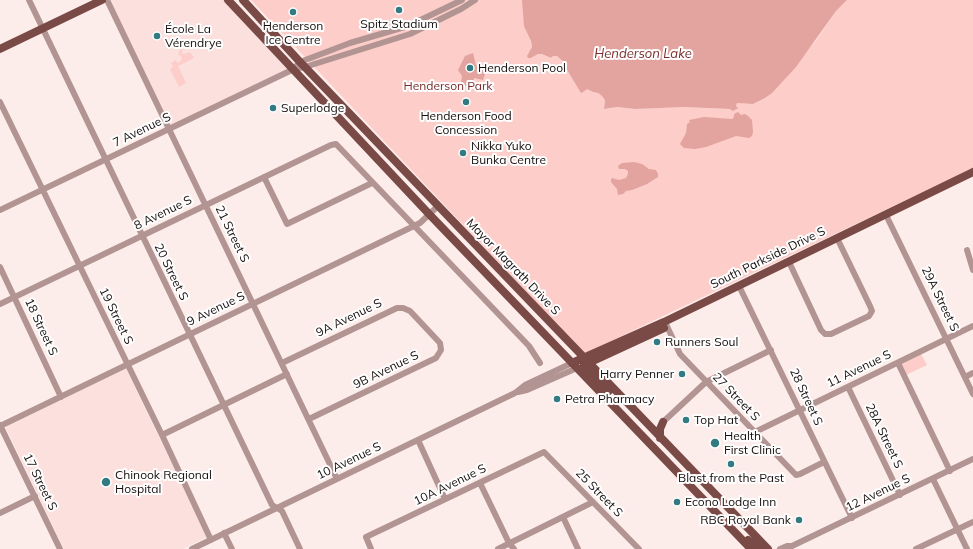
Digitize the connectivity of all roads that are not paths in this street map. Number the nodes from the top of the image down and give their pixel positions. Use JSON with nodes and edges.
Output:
{"nodes":[{"id":1,"x":29,"y":0,"type":"edge"},
{"id":2,"x":102,"y":0,"type":"edge"},
{"id":3,"x":107,"y":0,"type":"edge"},
{"id":4,"x":228,"y":0,"type":"edge"},
{"id":5,"x":242,"y":0,"type":"edge"},
{"id":6,"x":462,"y":0,"type":"edge"},
{"id":7,"x":475,"y":0,"type":"edge"},
{"id":8,"x":42,"y":28,"type":"junction"},
{"id":9,"x":0,"y":49,"type":"edge"},
{"id":10,"x":303,"y":64,"type":"junction"},
{"id":11,"x":294,"y":69,"type":"junction"},
{"id":12,"x":0,"y":102,"type":"edge"},
{"id":13,"x":169,"y":129,"type":"junction"},
{"id":14,"x":106,"y":159,"type":"junction"},
{"id":15,"x":973,"y":172,"type":"edge"},
{"id":16,"x":264,"y":177,"type":"junction"},
{"id":17,"x":973,"y":179,"type":"edge"},
{"id":18,"x":372,"y":183,"type":"junction"},
{"id":19,"x":43,"y":189,"type":"junction"},
{"id":20,"x":206,"y":205,"type":"junction"},
{"id":21,"x":438,"y":206,"type":"junction"},
{"id":22,"x":0,"y":210,"type":"edge"},
{"id":23,"x":429,"y":214,"type":"junction"},
{"id":24,"x":887,"y":217,"type":"junction"},
{"id":25,"x":414,"y":226,"type":"junction"},
{"id":26,"x":142,"y":236,"type":"junction"},
{"id":27,"x":838,"y":240,"type":"junction"},
{"id":28,"x":967,"y":250,"type":"dead end"},
{"id":29,"x":790,"y":264,"type":"junction"},
{"id":30,"x":79,"y":266,"type":"junction"},
{"id":31,"x":972,"y":266,"type":"edge"},
{"id":32,"x":0,"y":267,"type":"edge"},
{"id":33,"x":740,"y":288,"type":"junction"},
{"id":34,"x":14,"y":297,"type":"junction"},
{"id":35,"x":254,"y":303,"type":"junction"},
{"id":36,"x":0,"y":304,"type":"edge"},
{"id":37,"x":665,"y":324,"type":"junction"},
{"id":38,"x":423,"y":325,"type":"joint"},
{"id":39,"x":973,"y":326,"type":"edge"},
{"id":40,"x":189,"y":334,"type":"junction"},
{"id":41,"x":947,"y":339,"type":"junction"},
{"id":42,"x":771,"y":350,"type":"junction"},
{"id":43,"x":898,"y":362,"type":"junction"},
{"id":44,"x":282,"y":363,"type":"junction"},
{"id":45,"x":540,"y":363,"type":"dead end"},
{"id":46,"x":580,"y":363,"type":"junction"},
{"id":47,"x":127,"y":364,"type":"junction"},
{"id":48,"x":973,"y":373,"type":"edge"},
{"id":49,"x":287,"y":374,"type":"junction"},
{"id":50,"x":965,"y":377,"type":"junction"},
{"id":51,"x":706,"y":382,"type":"junction"},
{"id":52,"x":848,"y":386,"type":"junction"},
{"id":53,"x":973,"y":394,"type":"edge"},
{"id":54,"x":61,"y":397,"type":"junction"},
{"id":55,"x":224,"y":405,"type":"junction"},
{"id":56,"x":800,"y":410,"type":"junction"},
{"id":57,"x":308,"y":419,"type":"junction"},
{"id":58,"x":663,"y":422,"type":"junction"},
{"id":59,"x":0,"y":425,"type":"edge"},
{"id":60,"x":649,"y":426,"type":"junction"},
{"id":61,"x":755,"y":432,"type":"junction"},
{"id":62,"x":162,"y":435,"type":"junction"},
{"id":63,"x":660,"y":438,"type":"junction"},
{"id":64,"x":418,"y":440,"type":"junction"},
{"id":65,"x":544,"y":452,"type":"joint"},
{"id":66,"x":973,"y":459,"type":"edge"},
{"id":67,"x":824,"y":462,"type":"junction"},
{"id":68,"x":950,"y":470,"type":"junction"},
{"id":69,"x":337,"y":479,"type":"junction"},
{"id":70,"x":933,"y":479,"type":"junction"},
{"id":71,"x":480,"y":483,"type":"junction"},
{"id":72,"x":900,"y":494,"type":"junction"},
{"id":73,"x":35,"y":496,"type":"junction"},
{"id":74,"x":445,"y":500,"type":"junction"},
{"id":75,"x":593,"y":502,"type":"junction"},
{"id":76,"x":706,"y":502,"type":"junction"},
{"id":77,"x":277,"y":508,"type":"junction"},
{"id":78,"x":0,"y":513,"type":"edge"},
{"id":79,"x":563,"y":517,"type":"junction"},
{"id":80,"x":852,"y":518,"type":"junction"},
{"id":81,"x":973,"y":522,"type":"edge"},
{"id":82,"x":957,"y":529,"type":"junction"},
{"id":83,"x":224,"y":533,"type":"junction"},
{"id":84,"x":211,"y":540,"type":"junction"},
{"id":85,"x":509,"y":546,"type":"edge"},
{"id":86,"x":791,"y":548,"type":"edge"},
{"id":87,"x":60,"y":549,"type":"edge"},
{"id":88,"x":192,"y":549,"type":"edge"},
{"id":89,"x":232,"y":549,"type":"edge"},
{"id":90,"x":300,"y":549,"type":"edge"},
{"id":91,"x":371,"y":549,"type":"edge"},
{"id":92,"x":498,"y":549,"type":"edge"},
{"id":93,"x":514,"y":549,"type":"edge"},
{"id":94,"x":578,"y":549,"type":"edge"},
{"id":95,"x":639,"y":549,"type":"edge"},
{"id":96,"x":751,"y":549,"type":"edge"},
{"id":97,"x":758,"y":549,"type":"edge"},
{"id":98,"x":768,"y":549,"type":"edge"},
{"id":99,"x":780,"y":549,"type":"edge"},
{"id":100,"x":916,"y":549,"type":"edge"},
{"id":101,"x":967,"y":549,"type":"edge"}],
"edges":[{"from":1,"to":8,"type":"street","name":"20 Street S"},
{"from":2,"to":8,"type":"main road"},
{"from":3,"to":13,"type":"street","name":"21 Street S"},
{"from":4,"to":11,"type":"main road","name":"Mayor Magrath Drive S"},
{"from":5,"to":10,"type":"main road","name":"Mayor Magrath Drive S"},
{"from":6,"to":10,"type":"street"},
{"from":7,"to":10,"type":"street"},
{"from":8,"to":9,"type":"main road"},
{"from":8,"to":14,"type":"street","name":"20 Street S"},
{"from":10,"to":11,"type":"street","name":"7 Avenue S"},
{"from":10,"to":21,"type":"main road","name":"Mayor Magrath Drive S"},
{"from":11,"to":13,"type":"street","name":"7 Avenue S"},
{"from":11,"to":23,"type":"main road","name":"Mayor Magrath Drive S"},
{"from":12,"to":19,"type":"street","name":"19 Street S"},
{"from":13,"to":14,"type":"street","name":"7 Avenue S"},
{"from":13,"to":20,"type":"street","name":"21 Street S"},
{"from":14,"to":19,"type":"street","name":"7 Avenue S"},
{"from":14,"to":26,"type":"street","name":"20 Street S"},
{"from":15,"to":24,"type":"main road","name":"South Parkside Drive S"},
{"from":16,"to":18,"type":"street","name":"8 Avenue S"},
{"from":16,"to":18,"type":"street"},
{"from":16,"to":20,"type":"street","name":"8 Avenue S"},
{"from":17,"to":24,"type":"main road","name":"South Parkside Drive S"},
{"from":18,"to":25,"type":"street"},
{"from":19,"to":22,"type":"street","name":"7 Avenue S"},
{"from":19,"to":30,"type":"street","name":"19 Street S"},
{"from":20,"to":26,"type":"street","name":"8 Avenue S"},
{"from":20,"to":35,"type":"street","name":"21 Street S"},
{"from":21,"to":23,"type":"street","name":"9 Avenue S"},
{"from":21,"to":46,"type":"main road","name":"Mayor Magrath Drive S"},
{"from":23,"to":25,"type":"street","name":"9 Avenue S"},
{"from":23,"to":46,"type":"main road","name":"Mayor Magrath Drive S"},
{"from":24,"to":27,"type":"main road","name":"South Parkside Drive S"},
{"from":24,"to":41,"type":"street","name":"29A Street S"},
{"from":25,"to":35,"type":"street","name":"9 Avenue S"},
{"from":25,"to":45,"type":"street"},
{"from":26,"to":30,"type":"street","name":"8 Avenue S"},
{"from":26,"to":40,"type":"street","name":"20 Street S"},
{"from":27,"to":29,"type":"main road","name":"South Parkside Drive S"},
{"from":27,"to":29,"type":"street"},
{"from":28,"to":31,"type":"street"},
{"from":29,"to":33,"type":"main road","name":"South Parkside Drive S"},
{"from":30,"to":34,"type":"street","name":"8 Avenue S"},
{"from":30,"to":47,"type":"street","name":"19 Street S"},
{"from":32,"to":34,"type":"street","name":"18 Street S"},
{"from":33,"to":37,"type":"main road","name":"South Parkside Drive S"},
{"from":33,"to":42,"type":"street","name":"28 Street S"},
{"from":34,"to":36,"type":"street","name":"8 Avenue S"},
{"from":34,"to":54,"type":"street","name":"18 Street S"},
{"from":35,"to":40,"type":"street","name":"9 Avenue S"},
{"from":35,"to":44,"type":"street","name":"21 Street S"},
{"from":37,"to":46,"type":"main road","name":"South Parkside Drive S"},
{"from":37,"to":51,"type":"street","name":"27 Street S"},
{"from":38,"to":44,"type":"street","name":"9A Avenue S"},
{"from":38,"to":57,"type":"street","name":"9B Avenue S"},
{"from":39,"to":41,"type":"street","name":"11 Avenue S"},
{"from":40,"to":47,"type":"street","name":"9 Avenue S"},
{"from":40,"to":55,"type":"street","name":"20 Street S"},
{"from":41,"to":43,"type":"street","name":"11 Avenue S"},
{"from":41,"to":50,"type":"street","name":"29A Street S"},
{"from":42,"to":51,"type":"street"},
{"from":42,"to":56,"type":"street","name":"28 Street S"},
{"from":43,"to":52,"type":"street","name":"11 Avenue S"},
{"from":43,"to":68,"type":"street"},
{"from":44,"to":49,"type":"street","name":"21 Street S"},
{"from":46,"to":60,"type":"main road","name":"Mayor Magrath Drive S"},
{"from":46,"to":64,"type":"street","name":"10 Avenue S"},
{"from":46,"to":76,"type":"main road","name":"Mayor Magrath Drive S"},
{"from":47,"to":54,"type":"street","name":"9 Avenue S"},
{"from":47,"to":62,"type":"street","name":"19 Street S"},
{"from":48,"to":50,"type":"street"},
{"from":49,"to":55,"type":"street"},
{"from":49,"to":57,"type":"street","name":"21 Street S"},
{"from":50,"to":53,"type":"street","name":"29A Street S"},
{"from":51,"to":58,"type":"street"},
{"from":51,"to":61,"type":"street","name":"27 Street S"},
{"from":52,"to":56,"type":"street","name":"11 Avenue S"},
{"from":52,"to":72,"type":"street","name":"28A Street S"},
{"from":54,"to":59,"type":"street","name":"9 Avenue S"},
{"from":55,"to":62,"type":"street"},
{"from":55,"to":77,"type":"street","name":"20 Street S"},
{"from":56,"to":61,"type":"street","name":"11 Avenue S"},
{"from":56,"to":67,"type":"street","name":"28 Street S"},
{"from":57,"to":69,"type":"street","name":"21 Street S"},
{"from":58,"to":60,"type":"main road"},
{"from":58,"to":63,"type":"main road"},
{"from":59,"to":73,"type":"street","name":"17 Street S"},
{"from":60,"to":63,"type":"main road","name":"Mayor Magrath Drive S"},
{"from":61,"to":67,"type":"street","name":"27 Street S"},
{"from":62,"to":84,"type":"street","name":"19 Street S"},
{"from":63,"to":98,"type":"main road","name":"Mayor Magrath Drive S"},
{"from":64,"to":69,"type":"street","name":"10 Avenue S"},
{"from":64,"to":74,"type":"street"},
{"from":65,"to":71,"type":"street","name":"10A Avenue S"},
{"from":65,"to":75,"type":"street","name":"25 Street S"},
{"from":66,"to":68,"type":"street","name":"12 Avenue S"},
{"from":67,"to":80,"type":"street","name":"28 Street S"},
{"from":68,"to":70,"type":"street","name":"12 Avenue S"},
{"from":69,"to":77,"type":"street","name":"10 Avenue S"},
{"from":70,"to":72,"type":"street","name":"12 Avenue S"},
{"from":70,"to":82,"type":"street"},
{"from":71,"to":74,"type":"street","name":"10A Avenue S"},
{"from":71,"to":85,"type":"street"},
{"from":72,"to":80,"type":"street","name":"12 Avenue S"},
{"from":73,"to":78,"type":"street"},
{"from":73,"to":87,"type":"street","name":"17 Street S"},
{"from":74,"to":91,"type":"street","name":"10A Avenue S"},
{"from":75,"to":79,"type":"street"},
{"from":75,"to":95,"type":"street","name":"25 Street S"},
{"from":76,"to":96,"type":"main road","name":"Mayor Magrath Drive S"},
{"from":76,"to":97,"type":"main road"},
{"from":77,"to":83,"type":"street","name":"10 Avenue S"},
{"from":77,"to":90,"type":"street","name":"20 Street S"},
{"from":79,"to":85,"type":"street"},
{"from":79,"to":94,"type":"street"},
{"from":80,"to":86,"type":"street","name":"12 Avenue S"},
{"from":81,"to":82,"type":"street"},
{"from":82,"to":100,"type":"street"},
{"from":82,"to":101,"type":"street"},
{"from":83,"to":84,"type":"street","name":"10 Avenue S"},
{"from":83,"to":89,"type":"street"},
{"from":84,"to":88,"type":"street","name":"10 Avenue S"},
{"from":85,"to":92,"type":"street"},
{"from":85,"to":93,"type":"street"},
{"from":86,"to":99,"type":"street","name":"12 Avenue S"}]}
